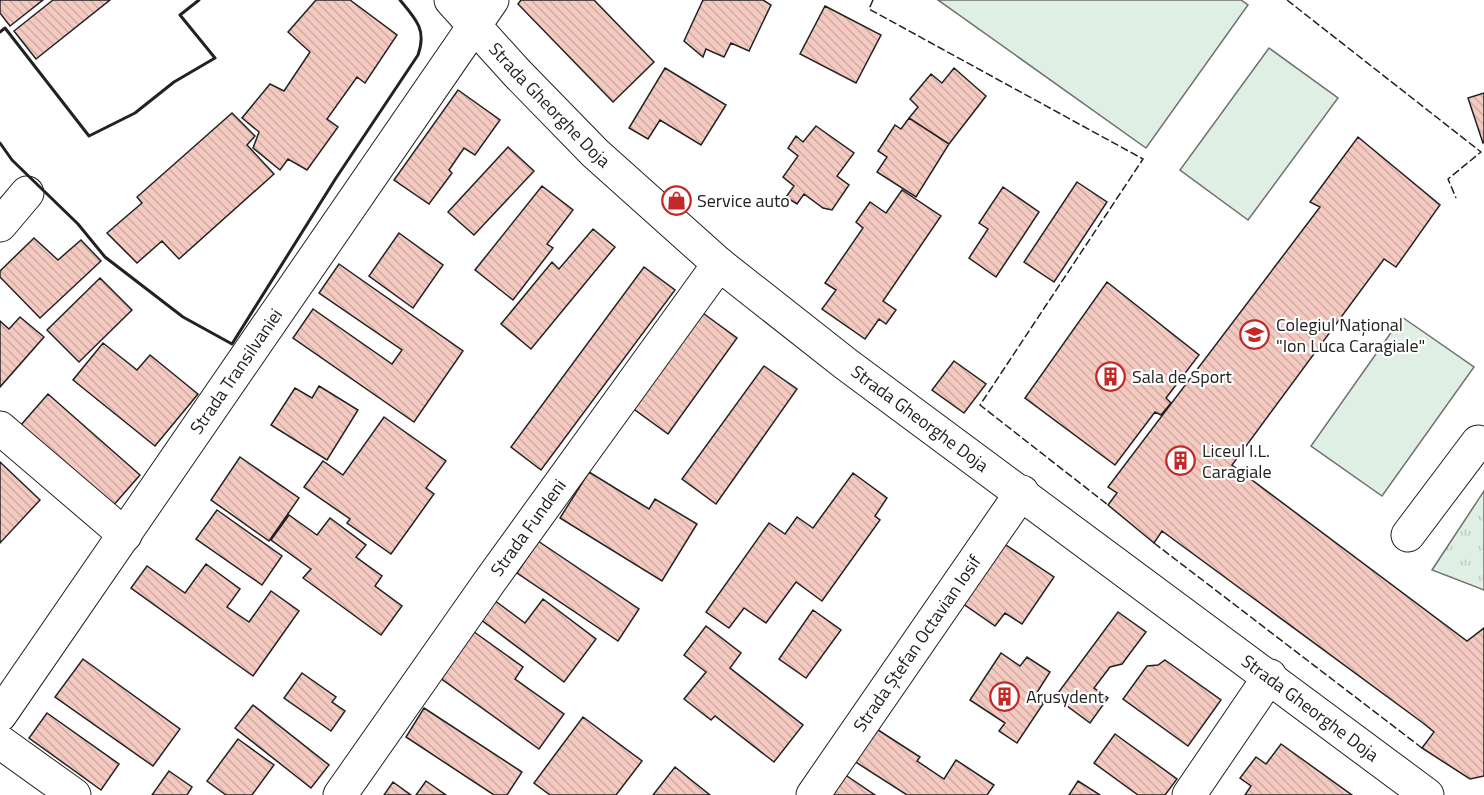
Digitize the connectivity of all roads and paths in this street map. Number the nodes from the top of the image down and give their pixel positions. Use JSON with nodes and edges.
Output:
{"nodes":[{"id":1,"x":451,"y":0,"type":"edge"},
{"id":2,"x":492,"y":0,"type":"edge"},
{"id":3,"x":474,"y":27,"type":"junction"},
{"id":4,"x":27,"y":193,"type":"dead end"},
{"id":5,"x":0,"y":225,"type":"edge"},
{"id":6,"x":719,"y":264,"type":"junction"},
{"id":7,"x":0,"y":428,"type":"edge"},
{"id":8,"x":1484,"y":445,"type":"edge"},
{"id":9,"x":1022,"y":492,"type":"junction"},
{"id":10,"x":125,"y":535,"type":"junction"},
{"id":11,"x":1408,"y":535,"type":"dead end"},
{"id":12,"x":1270,"y":676,"type":"junction"},
{"id":13,"x":0,"y":715,"type":"edge"},
{"id":14,"x":0,"y":742,"type":"edge"},
{"id":15,"x":74,"y":795,"type":"edge"},
{"id":16,"x":340,"y":795,"type":"edge"},
{"id":17,"x":813,"y":795,"type":"edge"},
{"id":18,"x":1190,"y":795,"type":"edge"},
{"id":19,"x":1427,"y":795,"type":"edge"}],
"edges":[{"from":1,"to":3,"type":"main road","name":"Strada Gheorghe Doja"},
{"from":2,"to":3,"type":"main road","name":"Strada Transilvaniei"},
{"from":3,"to":6,"type":"main road","name":"Strada Gheorghe Doja"},
{"from":3,"to":10,"type":"main road","name":"Strada Transilvaniei"},
{"from":4,"to":5,"type":"main road"},
{"from":6,"to":9,"type":"main road","name":"Strada Gheorghe Doja"},
{"from":6,"to":16,"type":"main road","name":"Strada Fundeni"},
{"from":7,"to":10,"type":"main road"},
{"from":8,"to":11,"type":"main road"},
{"from":9,"to":12,"type":"main road","name":"Strada Gheorghe Doja"},
{"from":9,"to":17,"type":"main road","name":"Strada Ștefan Octavian Iosif"},
{"from":10,"to":13,"type":"main road","name":"Strada Transilvaniei"},
{"from":12,"to":18,"type":"main road"},
{"from":12,"to":19,"type":"main road","name":"Strada Gheorghe Doja"},
{"from":14,"to":15,"type":"main road"}]}
